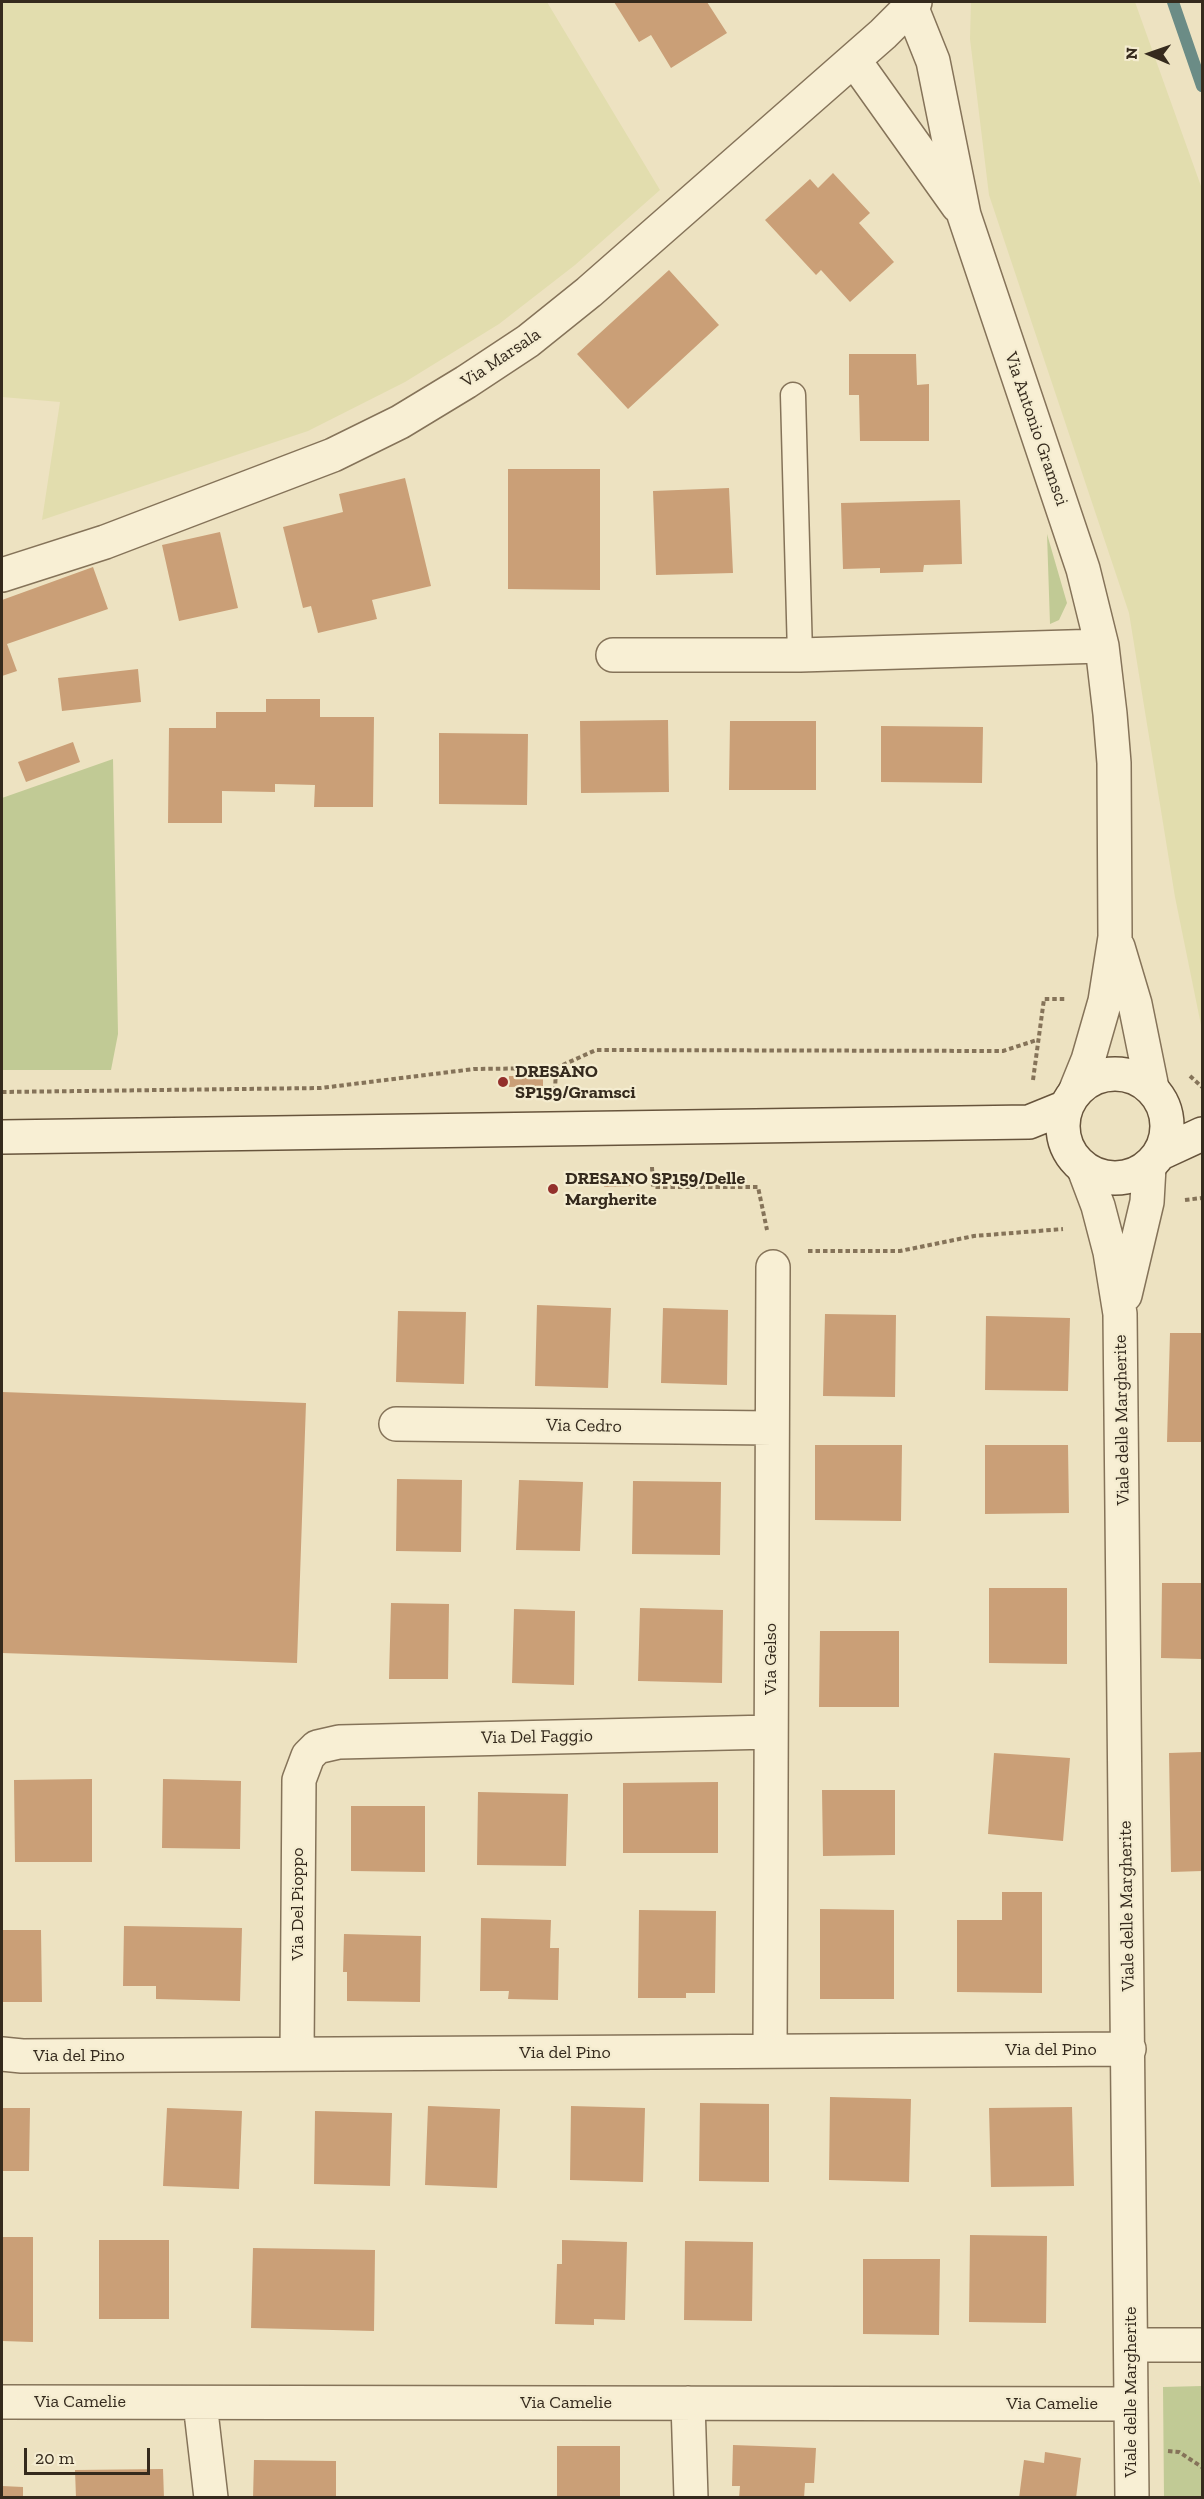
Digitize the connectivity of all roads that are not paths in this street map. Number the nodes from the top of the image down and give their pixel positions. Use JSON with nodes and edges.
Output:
{"nodes":[{"id":1,"x":913,"y":4,"type":"edge"},
{"id":2,"x":854,"y":60,"type":"junction"},
{"id":3,"x":964,"y":215,"type":"junction"},
{"id":4,"x":793,"y":395,"type":"dead end"},
{"id":5,"x":2,"y":575,"type":"edge"},
{"id":6,"x":1102,"y":646,"type":"junction"},
{"id":7,"x":613,"y":655,"type":"dead end"},
{"id":8,"x":800,"y":655,"type":"junction"},
{"id":9,"x":1115,"y":937,"type":"junction"},
{"id":10,"x":1157,"y":1095,"type":"junction"},
{"id":11,"x":1070,"y":1099,"type":"junction"},
{"id":12,"x":1203,"y":1121,"type":"edge"},
{"id":13,"x":1029,"y":1122,"type":"junction"},
{"id":14,"x":1203,"y":1134,"type":"edge"},
{"id":15,"x":2,"y":1137,"type":"edge"},
{"id":16,"x":1065,"y":1141,"type":"junction"},
{"id":17,"x":1155,"y":1160,"type":"junction"},
{"id":18,"x":1084,"y":1169,"type":"junction"},
{"id":19,"x":772,"y":1259,"type":"road end"},
{"id":20,"x":1120,"y":1314,"type":"junction"},
{"id":21,"x":396,"y":1424,"type":"dead end"},
{"id":22,"x":772,"y":1428,"type":"junction"},
{"id":23,"x":771,"y":1732,"type":"junction"},
{"id":24,"x":308,"y":1756,"type":"joint"},
{"id":25,"x":1129,"y":2049,"type":"junction"},
{"id":26,"x":770,"y":2052,"type":"junction"},
{"id":27,"x":2,"y":2054,"type":"edge"},
{"id":28,"x":297,"y":2054,"type":"junction"},
{"id":29,"x":1131,"y":2345,"type":"junction"},
{"id":30,"x":1203,"y":2345,"type":"edge"},
{"id":31,"x":2,"y":2402,"type":"edge"},
{"id":32,"x":200,"y":2403,"type":"junction"},
{"id":33,"x":688,"y":2403,"type":"junction"},
{"id":34,"x":1131,"y":2404,"type":"junction"},
{"id":35,"x":211,"y":2498,"type":"edge"},
{"id":36,"x":691,"y":2498,"type":"edge"},
{"id":37,"x":1132,"y":2498,"type":"edge"}],
"edges":[{"from":1,"to":2,"type":"street","name":"Via Marsala"},
{"from":1,"to":3,"type":"street","name":"Via Antonio Gramsci"},
{"from":2,"to":3,"type":"street","name":"Via Antonio Gramsci"},
{"from":2,"to":5,"type":"street","name":"Via Marsala"},
{"from":3,"to":6,"type":"street","name":"Via Antonio Gramsci"},
{"from":4,"to":8,"type":"lane"},
{"from":6,"to":8,"type":"street"},
{"from":6,"to":9,"type":"street","name":"Via Antonio Gramsci"},
{"from":7,"to":8,"type":"street"},
{"from":9,"to":10,"type":"street","name":"Via Antonio Gramsci"},
{"from":9,"to":11,"type":"street","name":"Via Antonio Gramsci"},
{"from":10,"to":11,"type":"street"},
{"from":10,"to":12,"type":"street"},
{"from":10,"to":17,"type":"street"},
{"from":11,"to":13,"type":"street"},
{"from":11,"to":16,"type":"street"},
{"from":13,"to":15,"type":"street"},
{"from":13,"to":16,"type":"street"},
{"from":14,"to":17,"type":"street"},
{"from":16,"to":18,"type":"street"},
{"from":17,"to":18,"type":"street"},
{"from":17,"to":20,"type":"street","name":"Viale delle Margherite"},
{"from":18,"to":20,"type":"street","name":"Viale delle Margherite"},
{"from":19,"to":22,"type":"street","name":"Via Gelso"},
{"from":20,"to":25,"type":"street","name":"Viale delle Margherite"},
{"from":21,"to":22,"type":"street","name":"Via Cedro"},
{"from":22,"to":23,"type":"street","name":"Via Gelso"},
{"from":23,"to":24,"type":"street","name":"Via Del Faggio"},
{"from":23,"to":26,"type":"street","name":"Via Gelso"},
{"from":24,"to":28,"type":"street","name":"Via Del Pioppo"},
{"from":25,"to":26,"type":"street","name":"Via del Pino"},
{"from":25,"to":29,"type":"street","name":"Viale delle Margherite"},
{"from":26,"to":28,"type":"street","name":"Via del Pino"},
{"from":27,"to":28,"type":"street","name":"Via del Pino"},
{"from":29,"to":30,"type":"street"},
{"from":29,"to":34,"type":"street","name":"Viale delle Margherite"},
{"from":31,"to":32,"type":"street","name":"Via Camelie"},
{"from":32,"to":33,"type":"street","name":"Via Camelie"},
{"from":32,"to":35,"type":"street"},
{"from":33,"to":34,"type":"street","name":"Via Camelie"},
{"from":33,"to":36,"type":"street"},
{"from":34,"to":37,"type":"street","name":"Viale delle Margherite"}]}
